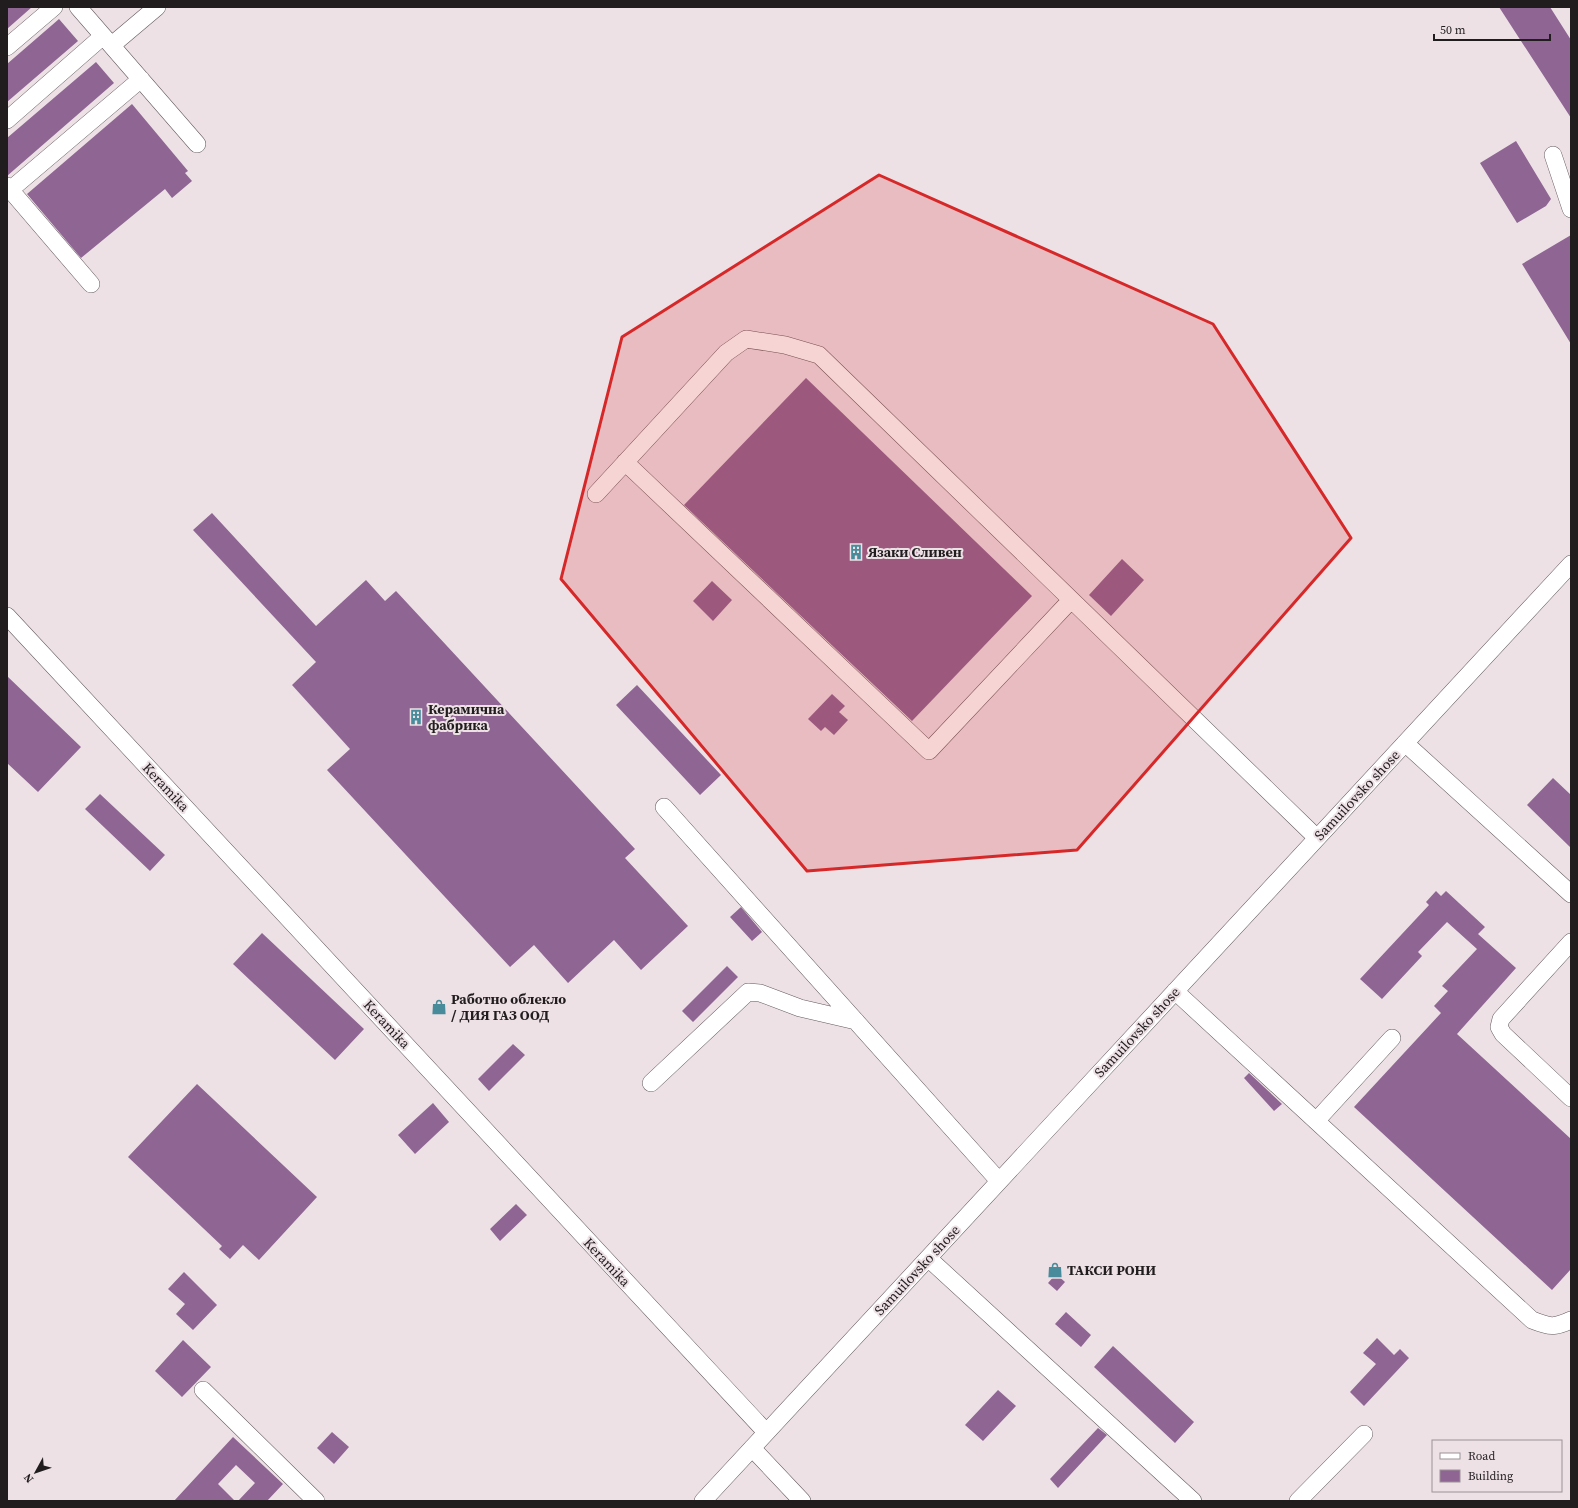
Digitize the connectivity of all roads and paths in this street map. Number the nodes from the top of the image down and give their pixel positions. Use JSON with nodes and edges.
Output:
{"nodes":[{"id":1,"x":54,"y":7,"type":"edge"},
{"id":2,"x":78,"y":7,"type":"edge"},
{"id":3,"x":157,"y":7,"type":"edge"},
{"id":4,"x":108,"y":41,"type":"junction"},
{"id":5,"x":7,"y":47,"type":"edge"},
{"id":6,"x":141,"y":79,"type":"junction"},
{"id":7,"x":7,"y":120,"type":"edge"},
{"id":8,"x":197,"y":144,"type":"dead end"},
{"id":9,"x":1553,"y":155,"type":"dead end"},
{"id":10,"x":8,"y":188,"type":"edge"},
{"id":11,"x":1571,"y":209,"type":"edge"},
{"id":12,"x":91,"y":284,"type":"dead end"},
{"id":13,"x":625,"y":462,"type":"junction"},
{"id":14,"x":596,"y":494,"type":"dead end"},
{"id":15,"x":1571,"y":564,"type":"edge"},
{"id":16,"x":1071,"y":600,"type":"junction"},
{"id":17,"x":7,"y":616,"type":"edge"},
{"id":18,"x":1405,"y":743,"type":"junction"},
{"id":19,"x":664,"y":807,"type":"dead end"},
{"id":20,"x":1317,"y":838,"type":"junction"},
{"id":21,"x":1571,"y":894,"type":"edge"},
{"id":22,"x":1571,"y":942,"type":"edge"},
{"id":23,"x":1175,"y":991,"type":"junction"},
{"id":24,"x":856,"y":1021,"type":"junction"},
{"id":25,"x":1392,"y":1038,"type":"dead end"},
{"id":26,"x":651,"y":1083,"type":"dead end"},
{"id":27,"x":1571,"y":1098,"type":"edge"},
{"id":28,"x":1316,"y":1121,"type":"junction"},
{"id":29,"x":999,"y":1181,"type":"junction"},
{"id":30,"x":928,"y":1258,"type":"junction"},
{"id":31,"x":1571,"y":1320,"type":"edge"},
{"id":32,"x":203,"y":1390,"type":"dead end"},
{"id":33,"x":766,"y":1432,"type":"junction"},
{"id":34,"x":1364,"y":1434,"type":"dead end"},
{"id":35,"x":752,"y":1448,"type":"junction"},
{"id":36,"x":316,"y":1501,"type":"edge"},
{"id":37,"x":703,"y":1501,"type":"edge"},
{"id":38,"x":802,"y":1501,"type":"edge"},
{"id":39,"x":1193,"y":1501,"type":"edge"},
{"id":40,"x":1298,"y":1501,"type":"edge"}],
"edges":[{"from":1,"to":5,"type":"street"},
{"from":2,"to":4,"type":"street"},
{"from":3,"to":4,"type":"street"},
{"from":4,"to":6,"type":"street"},
{"from":4,"to":7,"type":"street"},
{"from":6,"to":8,"type":"street"},
{"from":6,"to":10,"type":"street"},
{"from":9,"to":11,"type":"street"},
{"from":10,"to":12,"type":"street"},
{"from":13,"to":14,"type":"street"},
{"from":13,"to":16,"type":"street"},
{"from":13,"to":16,"type":"street"},
{"from":15,"to":18,"type":"street","name":"Samuilovsko shose"},
{"from":16,"to":20,"type":"street"},
{"from":17,"to":33,"type":"street","name":"Keramika"},
{"from":18,"to":20,"type":"street","name":"Samuilovsko shose"},
{"from":18,"to":21,"type":"street"},
{"from":19,"to":24,"type":"street"},
{"from":20,"to":23,"type":"street","name":"Samuilovsko shose"},
{"from":22,"to":27,"type":"street"},
{"from":23,"to":28,"type":"street"},
{"from":23,"to":29,"type":"street","name":"Samuilovsko shose"},
{"from":24,"to":26,"type":"street"},
{"from":24,"to":29,"type":"street"},
{"from":25,"to":28,"type":"street"},
{"from":28,"to":31,"type":"street"},
{"from":29,"to":30,"type":"street","name":"Samuilovsko shose"},
{"from":30,"to":33,"type":"street","name":"Samuilovsko shose"},
{"from":30,"to":39,"type":"street"},
{"from":32,"to":36,"type":"street"},
{"from":33,"to":35,"type":"street","name":"Samuilovsko shose"},
{"from":34,"to":40,"type":"street"},
{"from":35,"to":37,"type":"street","name":"Samuilovsko shose"},
{"from":35,"to":38,"type":"street"}]}
